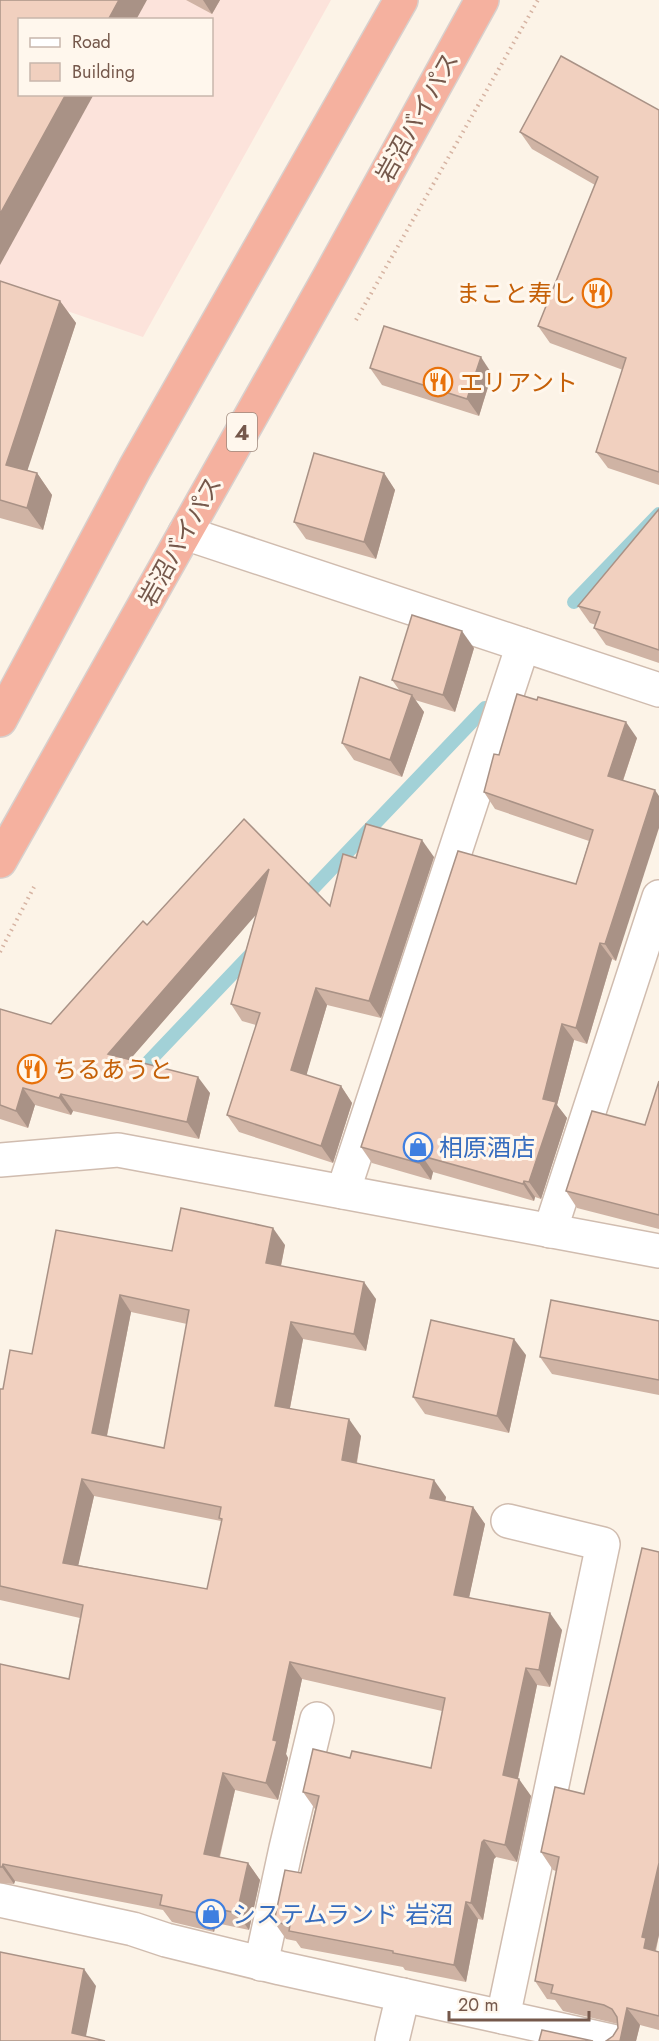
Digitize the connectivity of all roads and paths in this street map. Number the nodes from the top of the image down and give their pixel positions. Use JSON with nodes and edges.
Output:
{"nodes":[{"id":1,"x":401,"y":0,"type":"edge"},
{"id":2,"x":482,"y":0,"type":"edge"},
{"id":3,"x":185,"y":533,"type":"junction"},
{"id":4,"x":523,"y":645,"type":"junction"},
{"id":5,"x":659,"y":690,"type":"edge"},
{"id":6,"x":0,"y":720,"type":"edge"},
{"id":7,"x":0,"y":861,"type":"edge"},
{"id":8,"x":659,"y":897,"type":"edge"},
{"id":9,"x":0,"y":1160,"type":"edge"},
{"id":10,"x":343,"y":1192,"type":"junction"},
{"id":11,"x":550,"y":1230,"type":"junction"},
{"id":12,"x":659,"y":1251,"type":"edge"},
{"id":13,"x":508,"y":1521,"type":"dead end"},
{"id":14,"x":317,"y":1719,"type":"dead end"},
{"id":15,"x":0,"y":1900,"type":"edge"},
{"id":16,"x":261,"y":1964,"type":"junction"},
{"id":17,"x":403,"y":1995,"type":"junction"},
{"id":18,"x":503,"y":2017,"type":"junction"},
{"id":19,"x":392,"y":2041,"type":"edge"},
{"id":20,"x":612,"y":2041,"type":"edge"}],
"edges":[{"from":1,"to":6,"type":"highway"},
{"from":2,"to":3,"type":"highway","name":"岩沼バイパス","number":"4"},
{"from":3,"to":4,"type":"street"},
{"from":3,"to":7,"type":"highway","name":"岩沼バイパス","number":"4"},
{"from":4,"to":5,"type":"street"},
{"from":4,"to":10,"type":"street"},
{"from":8,"to":11,"type":"street"},
{"from":9,"to":10,"type":"street"},
{"from":10,"to":11,"type":"street"},
{"from":11,"to":12,"type":"street"},
{"from":13,"to":18,"type":"street"},
{"from":14,"to":16,"type":"street"},
{"from":15,"to":16,"type":"street"},
{"from":16,"to":17,"type":"street"},
{"from":17,"to":18,"type":"street"},
{"from":17,"to":19,"type":"street"},
{"from":18,"to":20,"type":"street"}]}
